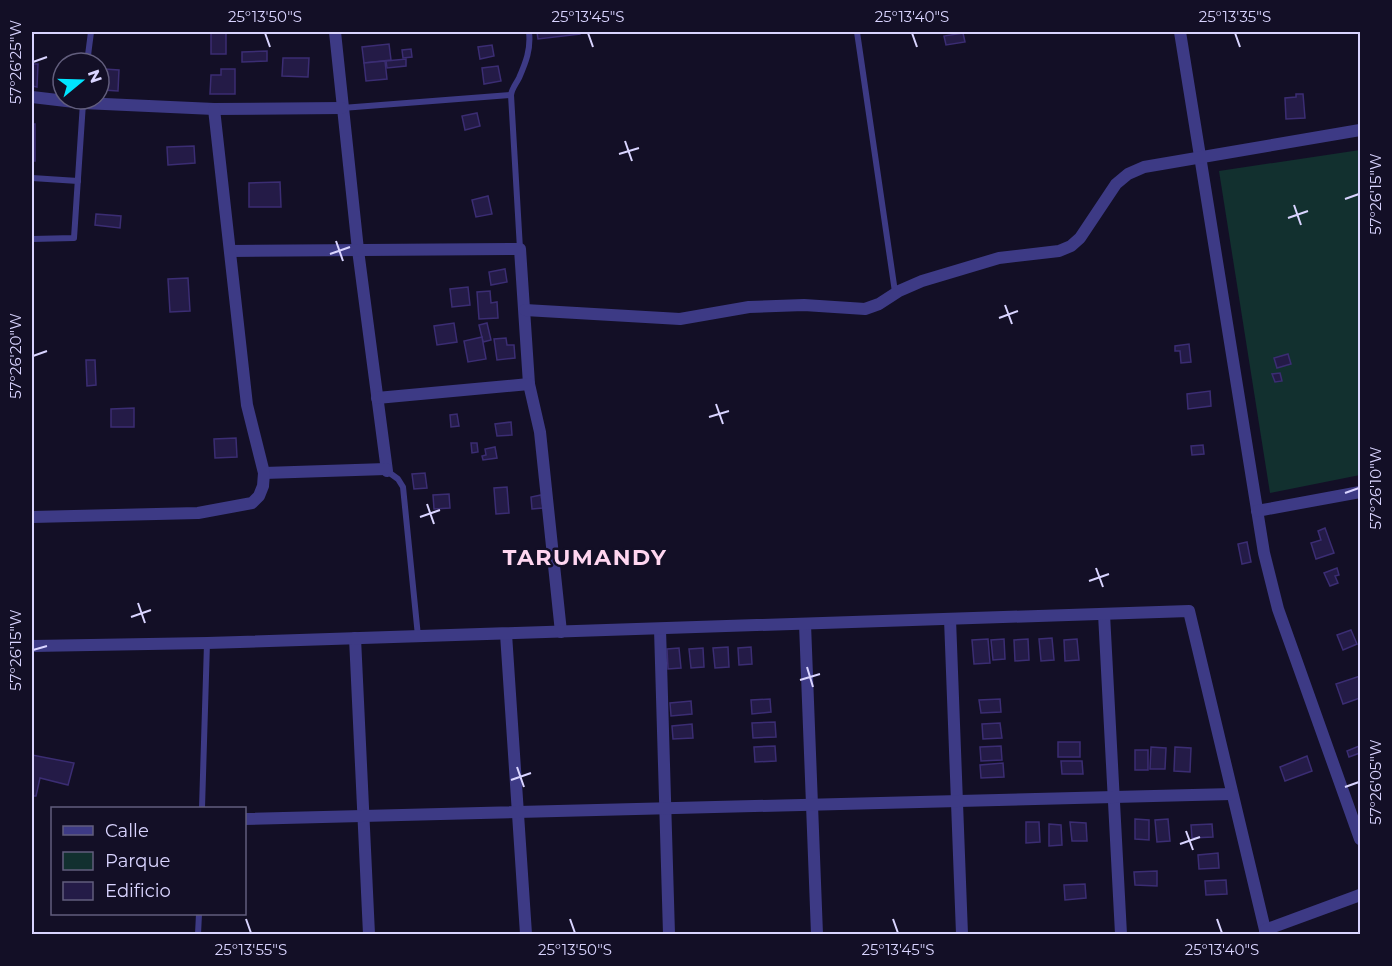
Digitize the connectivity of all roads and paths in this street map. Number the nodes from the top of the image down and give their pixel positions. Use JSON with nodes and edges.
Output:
{"nodes":[{"id":1,"x":91,"y":32,"type":"edge"},
{"id":2,"x":334,"y":32,"type":"edge"},
{"id":3,"x":529,"y":32,"type":"edge"},
{"id":4,"x":857,"y":32,"type":"edge"},
{"id":5,"x":1180,"y":32,"type":"edge"},
{"id":6,"x":89,"y":51,"type":"edge"},
{"id":7,"x":511,"y":95,"type":"junction"},
{"id":8,"x":32,"y":97,"type":"edge"},
{"id":9,"x":51,"y":98,"type":"edge"},
{"id":10,"x":111,"y":103,"type":"edge"},
{"id":11,"x":342,"y":108,"type":"junction"},
{"id":12,"x":214,"y":109,"type":"junction"},
{"id":13,"x":82,"y":111,"type":"edge"},
{"id":14,"x":1360,"y":130,"type":"edge"},
{"id":15,"x":1200,"y":158,"type":"junction"},
{"id":16,"x":32,"y":178,"type":"edge"},
{"id":17,"x":78,"y":181,"type":"junction"},
{"id":18,"x":32,"y":239,"type":"edge"},
{"id":19,"x":520,"y":249,"type":"junction"},
{"id":20,"x":358,"y":250,"type":"junction"},
{"id":21,"x":230,"y":251,"type":"junction"},
{"id":22,"x":896,"y":293,"type":"junction"},
{"id":23,"x":525,"y":310,"type":"junction"},
{"id":24,"x":529,"y":384,"type":"junction"},
{"id":25,"x":377,"y":398,"type":"junction"},
{"id":26,"x":387,"y":470,"type":"junction"},
{"id":27,"x":264,"y":473,"type":"junction"},
{"id":28,"x":1360,"y":492,"type":"edge"},
{"id":29,"x":1257,"y":511,"type":"junction"},
{"id":30,"x":32,"y":517,"type":"edge"},
{"id":31,"x":1104,"y":614,"type":"junction"},
{"id":32,"x":950,"y":619,"type":"junction"},
{"id":33,"x":805,"y":624,"type":"junction"},
{"id":34,"x":660,"y":629,"type":"junction"},
{"id":35,"x":561,"y":632,"type":"junction"},
{"id":36,"x":506,"y":634,"type":"junction"},
{"id":37,"x":418,"y":636,"type":"junction"},
{"id":38,"x":355,"y":639,"type":"junction"},
{"id":39,"x":207,"y":643,"type":"junction"},
{"id":40,"x":32,"y":646,"type":"edge"},
{"id":41,"x":1232,"y":794,"type":"junction"},
{"id":42,"x":1114,"y":797,"type":"junction"},
{"id":43,"x":957,"y":801,"type":"junction"},
{"id":44,"x":812,"y":804,"type":"junction"},
{"id":45,"x":202,"y":807,"type":"edge"},
{"id":46,"x":665,"y":808,"type":"junction"},
{"id":47,"x":518,"y":812,"type":"junction"},
{"id":48,"x":363,"y":816,"type":"junction"},
{"id":49,"x":246,"y":819,"type":"edge"},
{"id":50,"x":1360,"y":839,"type":"edge"},
{"id":51,"x":1360,"y":895,"type":"edge"},
{"id":52,"x":199,"y":915,"type":"edge"},
{"id":53,"x":1265,"y":932,"type":"edge"},
{"id":54,"x":198,"y":934,"type":"edge"},
{"id":55,"x":369,"y":934,"type":"edge"},
{"id":56,"x":526,"y":934,"type":"edge"},
{"id":57,"x":669,"y":934,"type":"edge"},
{"id":58,"x":817,"y":934,"type":"edge"},
{"id":59,"x":962,"y":934,"type":"edge"},
{"id":60,"x":1121,"y":934,"type":"edge"}],
"edges":[{"from":1,"to":6,"type":"lane"},
{"from":2,"to":11,"type":"street"},
{"from":3,"to":7,"type":"lane"},
{"from":4,"to":22,"type":"lane"},
{"from":5,"to":15,"type":"street"},
{"from":7,"to":11,"type":"lane"},
{"from":7,"to":19,"type":"lane"},
{"from":8,"to":9,"type":"street"},
{"from":10,"to":12,"type":"street"},
{"from":11,"to":12,"type":"street"},
{"from":11,"to":20,"type":"street"},
{"from":12,"to":21,"type":"street"},
{"from":13,"to":17,"type":"lane"},
{"from":14,"to":15,"type":"street"},
{"from":15,"to":22,"type":"street"},
{"from":15,"to":29,"type":"street"},
{"from":16,"to":17,"type":"lane"},
{"from":17,"to":18,"type":"lane"},
{"from":19,"to":20,"type":"street"},
{"from":19,"to":23,"type":"street"},
{"from":20,"to":21,"type":"street"},
{"from":20,"to":25,"type":"street"},
{"from":21,"to":27,"type":"street"},
{"from":22,"to":23,"type":"street"},
{"from":23,"to":24,"type":"street"},
{"from":24,"to":25,"type":"street"},
{"from":24,"to":35,"type":"street"},
{"from":25,"to":26,"type":"street"},
{"from":26,"to":27,"type":"street"},
{"from":26,"to":37,"type":"lane"},
{"from":27,"to":30,"type":"street"},
{"from":28,"to":29,"type":"street"},
{"from":29,"to":50,"type":"street"},
{"from":31,"to":32,"type":"street"},
{"from":31,"to":41,"type":"street"},
{"from":31,"to":42,"type":"street"},
{"from":32,"to":33,"type":"street"},
{"from":32,"to":43,"type":"street"},
{"from":33,"to":34,"type":"street"},
{"from":33,"to":44,"type":"street"},
{"from":34,"to":35,"type":"street"},
{"from":34,"to":46,"type":"street"},
{"from":35,"to":36,"type":"street"},
{"from":36,"to":37,"type":"street"},
{"from":36,"to":47,"type":"street"},
{"from":37,"to":38,"type":"street"},
{"from":38,"to":39,"type":"street"},
{"from":38,"to":48,"type":"street"},
{"from":39,"to":40,"type":"street"},
{"from":39,"to":45,"type":"lane"},
{"from":41,"to":42,"type":"street"},
{"from":41,"to":53,"type":"street"},
{"from":42,"to":43,"type":"street"},
{"from":42,"to":60,"type":"street"},
{"from":43,"to":44,"type":"street"},
{"from":43,"to":59,"type":"street"},
{"from":44,"to":46,"type":"street"},
{"from":44,"to":58,"type":"street"},
{"from":46,"to":47,"type":"street"},
{"from":46,"to":57,"type":"street"},
{"from":47,"to":48,"type":"street"},
{"from":47,"to":56,"type":"street"},
{"from":48,"to":49,"type":"street"},
{"from":48,"to":55,"type":"street"},
{"from":51,"to":53,"type":"street"},
{"from":52,"to":54,"type":"lane"}]}
